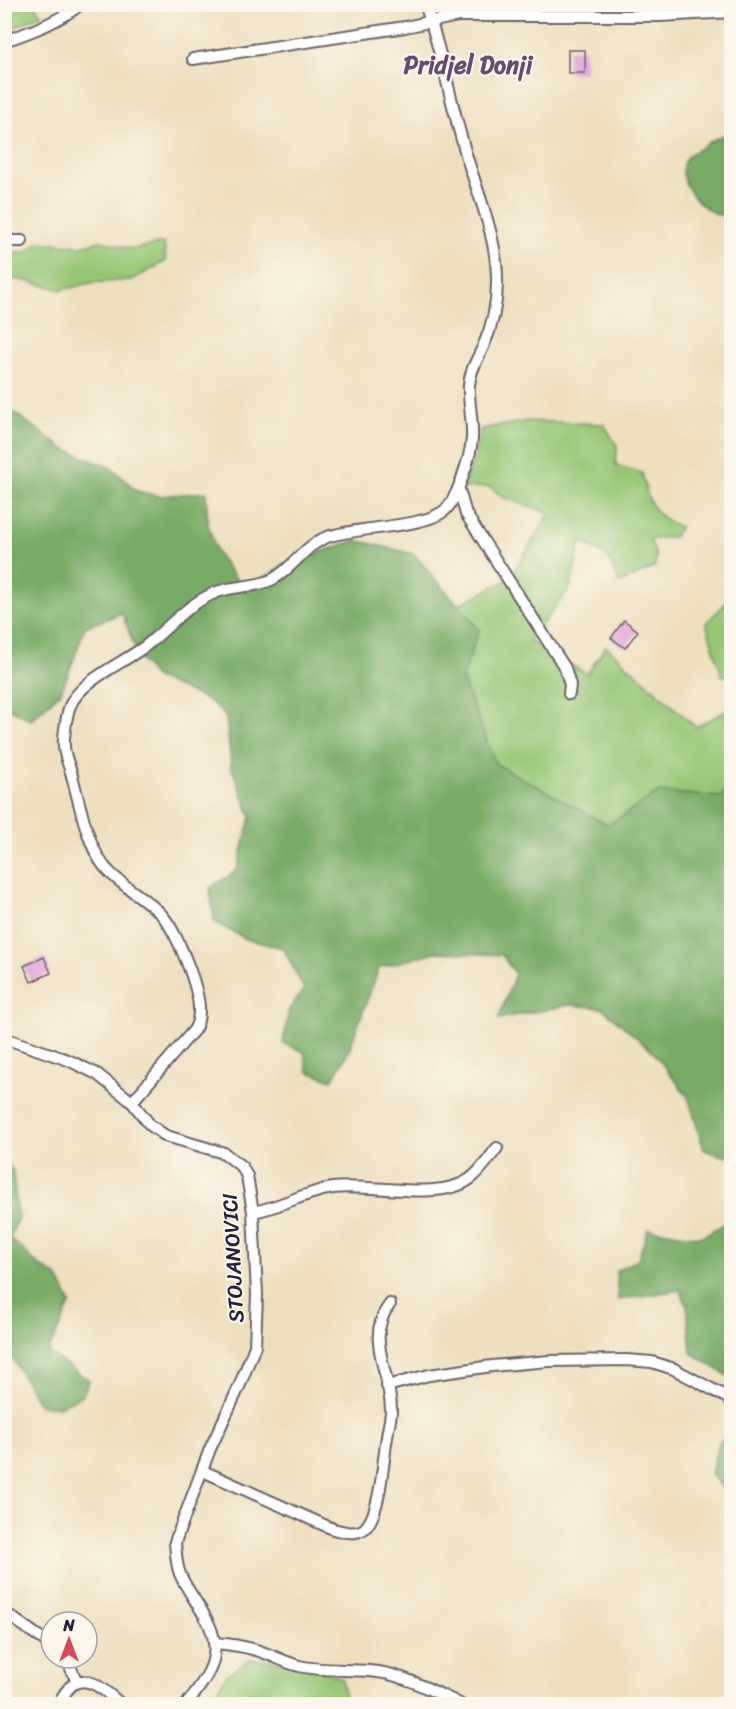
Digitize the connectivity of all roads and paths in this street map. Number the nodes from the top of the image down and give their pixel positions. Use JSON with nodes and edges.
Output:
{"nodes":[{"id":1,"x":81,"y":4,"type":"edge"},
{"id":2,"x":425,"y":4,"type":"edge"},
{"id":3,"x":732,"y":12,"type":"edge"},
{"id":4,"x":431,"y":20,"type":"junction"},
{"id":5,"x":4,"y":41,"type":"edge"},
{"id":6,"x":193,"y":59,"type":"dead end"},
{"id":7,"x":4,"y":241,"type":"edge"},
{"id":8,"x":22,"y":241,"type":"dead end"},
{"id":9,"x":459,"y":490,"type":"junction"},
{"id":10,"x":569,"y":694,"type":"dead end"},
{"id":11,"x":4,"y":1038,"type":"edge"},
{"id":12,"x":132,"y":1102,"type":"junction"},
{"id":13,"x":497,"y":1148,"type":"dead end"},
{"id":14,"x":253,"y":1212,"type":"junction"},
{"id":15,"x":390,"y":1304,"type":"dead end"},
{"id":16,"x":387,"y":1386,"type":"junction"},
{"id":17,"x":732,"y":1400,"type":"edge"},
{"id":18,"x":202,"y":1471,"type":"junction"},
{"id":19,"x":4,"y":1612,"type":"edge"},
{"id":20,"x":39,"y":1637,"type":"edge"},
{"id":21,"x":214,"y":1643,"type":"junction"},
{"id":22,"x":72,"y":1670,"type":"edge"},
{"id":23,"x":77,"y":1682,"type":"junction"},
{"id":24,"x":58,"y":1704,"type":"edge"},
{"id":25,"x":121,"y":1704,"type":"edge"},
{"id":26,"x":187,"y":1704,"type":"edge"},
{"id":27,"x":460,"y":1704,"type":"edge"}],
"edges":[{"from":1,"to":5,"type":"street"},
{"from":2,"to":4,"type":"street"},
{"from":3,"to":4,"type":"street"},
{"from":4,"to":6,"type":"street"},
{"from":4,"to":9,"type":"street"},
{"from":7,"to":8,"type":"street"},
{"from":9,"to":10,"type":"street"},
{"from":9,"to":12,"type":"street"},
{"from":11,"to":12,"type":"street","name":"STOJANOVICI"},
{"from":12,"to":14,"type":"street","name":"STOJANOVICI"},
{"from":13,"to":14,"type":"street"},
{"from":14,"to":18,"type":"street","name":"STOJANOVICI"},
{"from":15,"to":16,"type":"street"},
{"from":16,"to":17,"type":"street"},
{"from":16,"to":18,"type":"street"},
{"from":18,"to":21,"type":"street","name":"STOJANOVICI"},
{"from":19,"to":20,"type":"street"},
{"from":21,"to":26,"type":"street"},
{"from":21,"to":27,"type":"street"},
{"from":22,"to":23,"type":"street"},
{"from":23,"to":24,"type":"street"},
{"from":23,"to":25,"type":"street"}]}
